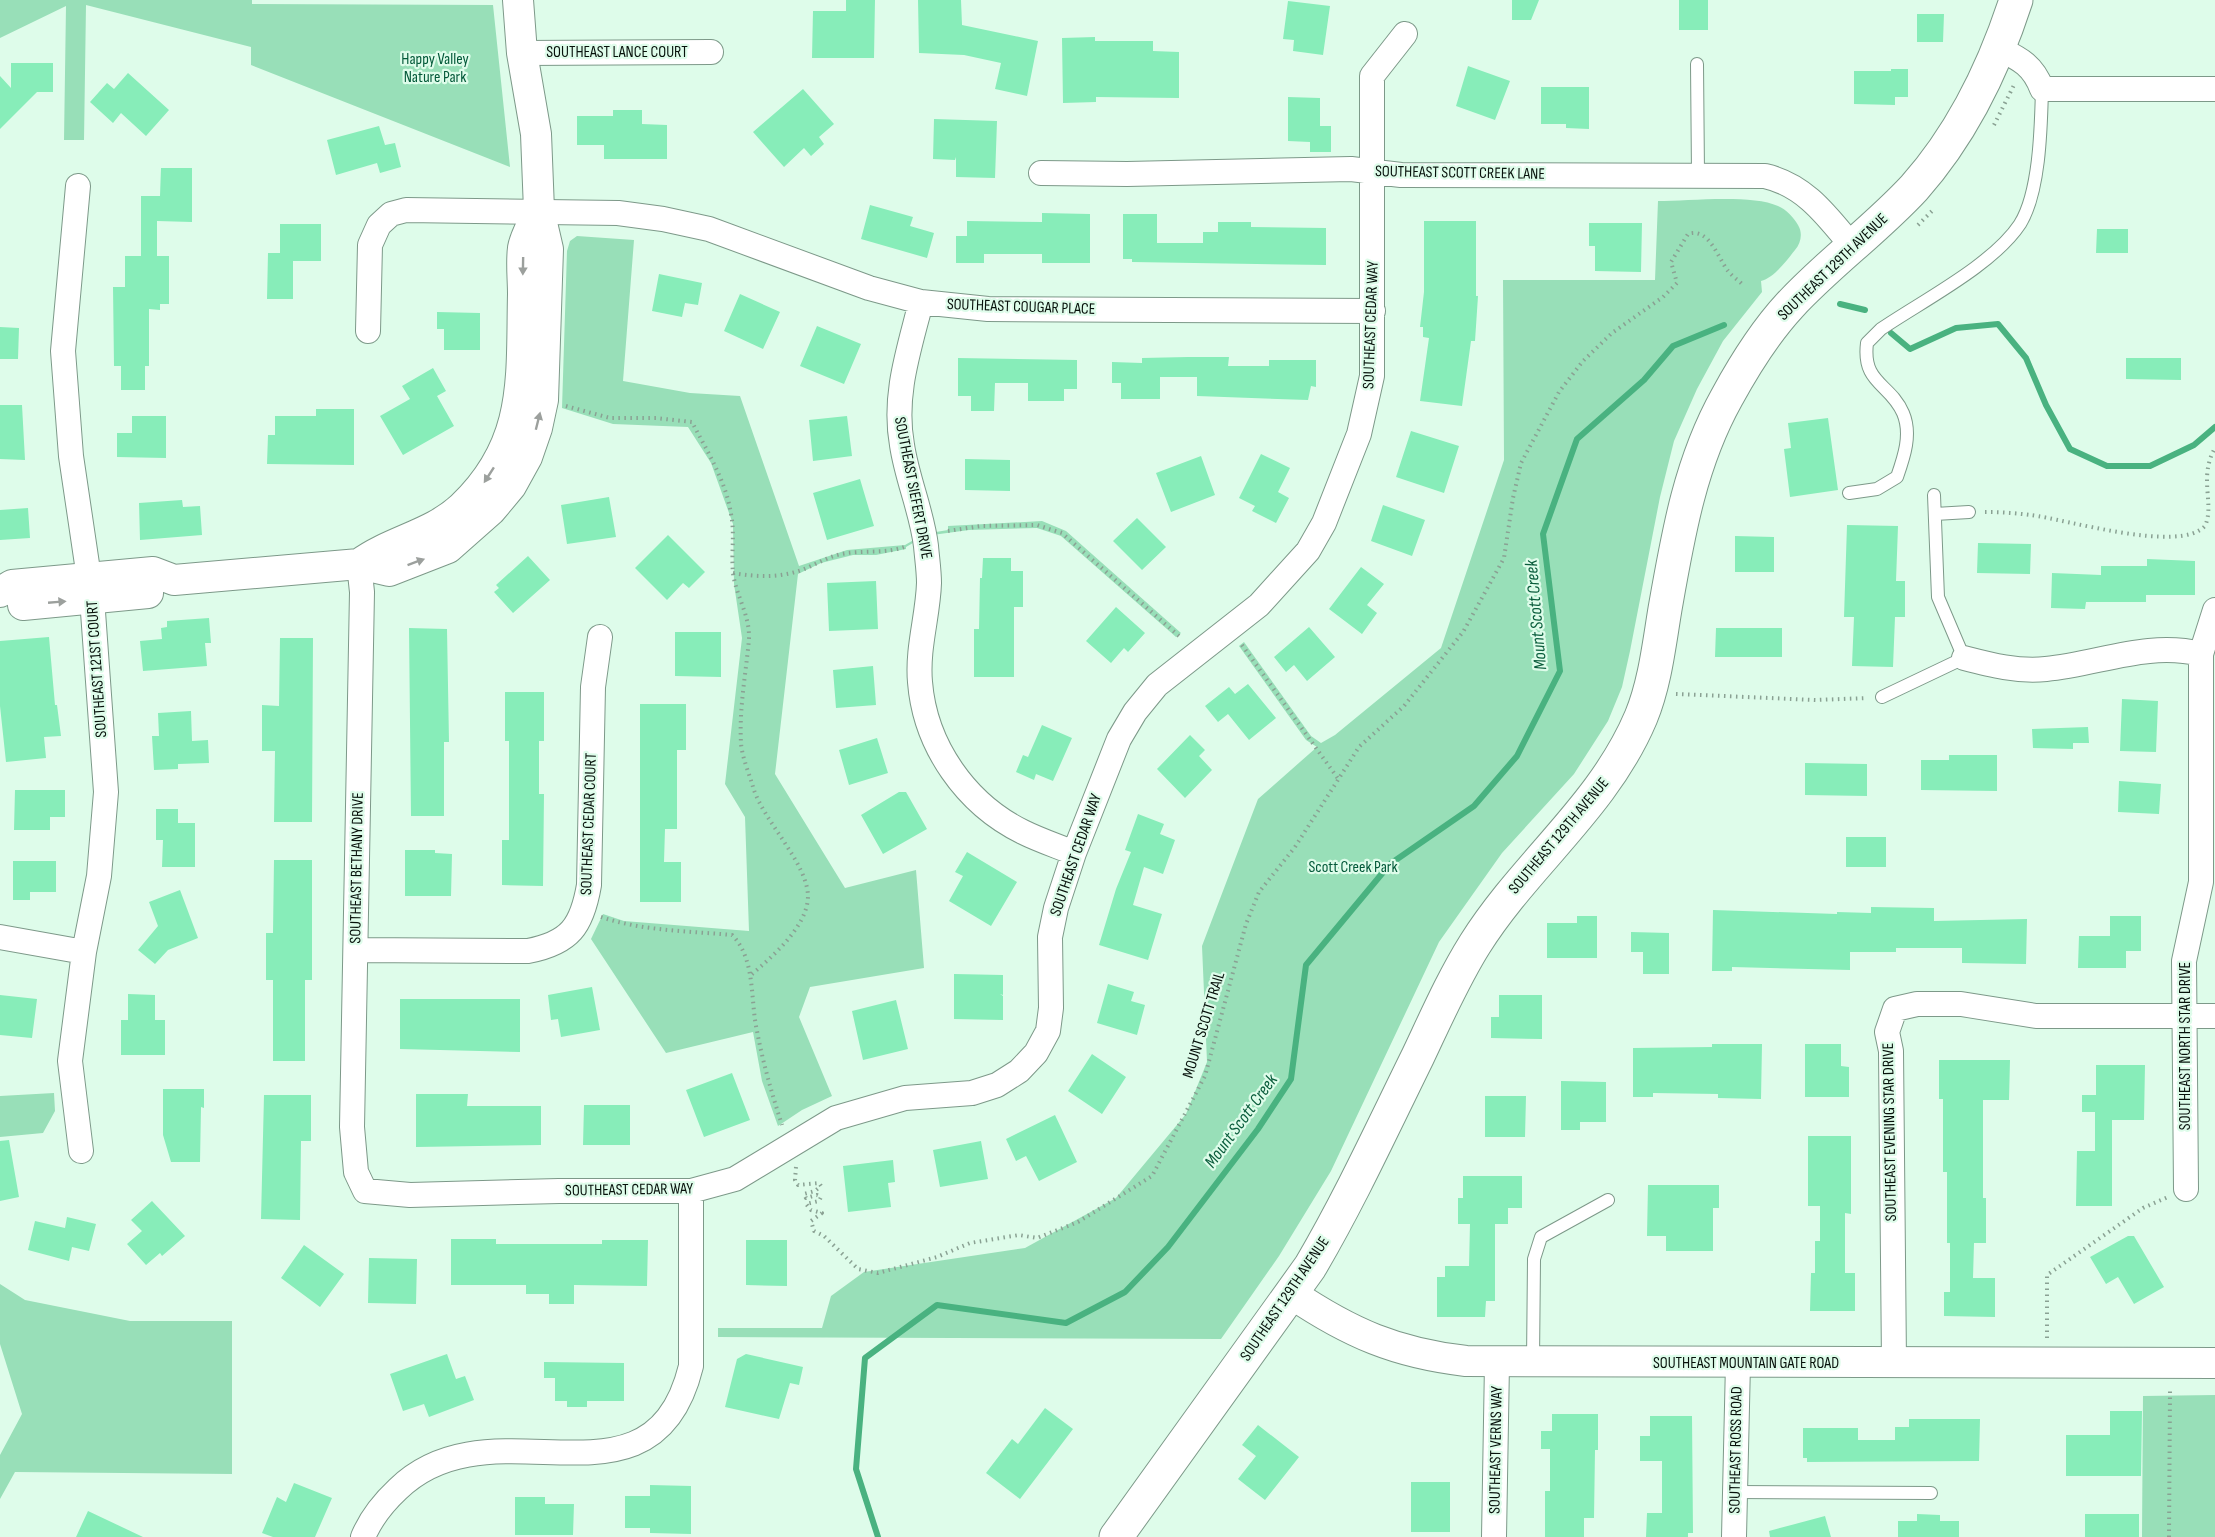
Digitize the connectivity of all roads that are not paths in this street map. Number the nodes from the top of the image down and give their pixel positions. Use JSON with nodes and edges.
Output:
{"nodes":[{"id":1,"x":518,"y":0,"type":"edge"},
{"id":2,"x":2016,"y":0,"type":"edge"},
{"id":3,"x":1405,"y":34,"type":"dead end"},
{"id":4,"x":1998,"y":48,"type":"junction"},
{"id":5,"x":711,"y":52,"type":"dead end"},
{"id":6,"x":522,"y":53,"type":"junction"},
{"id":7,"x":1697,"y":64,"type":"dead end"},
{"id":8,"x":2042,"y":88,"type":"junction"},
{"id":9,"x":2215,"y":89,"type":"edge"},
{"id":10,"x":1373,"y":171,"type":"junction"},
{"id":11,"x":1041,"y":173,"type":"dead end"},
{"id":12,"x":1698,"y":174,"type":"junction"},
{"id":13,"x":78,"y":186,"type":"dead end"},
{"id":14,"x":538,"y":210,"type":"junction"},
{"id":15,"x":1852,"y":246,"type":"junction"},
{"id":16,"x":921,"y":302,"type":"junction"},
{"id":17,"x":1373,"y":311,"type":"junction"},
{"id":18,"x":368,"y":331,"type":"dead end"},
{"id":19,"x":1849,"y":493,"type":"dead end"},
{"id":20,"x":1934,"y":495,"type":"dead end"},
{"id":21,"x":1969,"y":512,"type":"road end"},
{"id":22,"x":1935,"y":514,"type":"junction"},
{"id":23,"x":359,"y":564,"type":"junction"},
{"id":24,"x":91,"y":588,"type":"junction"},
{"id":25,"x":0,"y":592,"type":"edge"},
{"id":26,"x":0,"y":600,"type":"edge"},
{"id":27,"x":2215,"y":610,"type":"edge"},
{"id":28,"x":600,"y":637,"type":"dead end"},
{"id":29,"x":2201,"y":654,"type":"junction"},
{"id":30,"x":1964,"y":658,"type":"junction"},
{"id":31,"x":1882,"y":697,"type":"road end"},
{"id":32,"x":1074,"y":853,"type":"junction"},
{"id":33,"x":0,"y":937,"type":"edge"},
{"id":34,"x":356,"y":950,"type":"junction"},
{"id":35,"x":84,"y":952,"type":"junction"},
{"id":36,"x":2183,"y":1016,"type":"junction"},
{"id":37,"x":2215,"y":1016,"type":"edge"},
{"id":38,"x":81,"y":1151,"type":"dead end"},
{"id":39,"x":356,"y":1172,"type":"joint"},
{"id":40,"x":2186,"y":1189,"type":"road end"},
{"id":41,"x":691,"y":1191,"type":"junction"},
{"id":42,"x":1608,"y":1200,"type":"dead end"},
{"id":43,"x":1292,"y":1294,"type":"junction"},
{"id":44,"x":1497,"y":1362,"type":"junction"},
{"id":45,"x":1533,"y":1362,"type":"junction"},
{"id":46,"x":1738,"y":1362,"type":"junction"},
{"id":47,"x":1894,"y":1362,"type":"junction"},
{"id":48,"x":2215,"y":1363,"type":"edge"},
{"id":49,"x":1735,"y":1492,"type":"junction"},
{"id":50,"x":1931,"y":1493,"type":"dead end"},
{"id":51,"x":363,"y":1537,"type":"edge"},
{"id":52,"x":1116,"y":1537,"type":"edge"},
{"id":53,"x":1494,"y":1537,"type":"edge"},
{"id":54,"x":1734,"y":1537,"type":"edge"}],
"edges":[{"from":1,"to":6,"type":"street"},
{"from":2,"to":4,"type":"main road","name":"SOUTHEAST 129TH AVENUE"},
{"from":3,"to":10,"type":"street","name":"SOUTHEAST CEDAR WAY"},
{"from":4,"to":8,"type":"street"},
{"from":4,"to":15,"type":"main road","name":"SOUTHEAST 129TH AVENUE"},
{"from":5,"to":6,"type":"street","name":"SOUTHEAST LANCE COURT"},
{"from":6,"to":14,"type":"street"},
{"from":7,"to":12,"type":"lane"},
{"from":8,"to":9,"type":"street"},
{"from":8,"to":19,"type":"lane"},
{"from":10,"to":11,"type":"street","name":"SOUTHEAST SCOTT CREEK LANE"},
{"from":10,"to":12,"type":"street","name":"SOUTHEAST SCOTT CREEK LANE"},
{"from":10,"to":17,"type":"street","name":"SOUTHEAST CEDAR WAY"},
{"from":12,"to":15,"type":"street","name":"SOUTHEAST SCOTT CREEK LANE"},
{"from":13,"to":24,"type":"street","name":"SOUTHEAST 121ST COURT"},
{"from":14,"to":16,"type":"street","name":"SOUTHEAST COUGAR PLACE"},
{"from":14,"to":18,"type":"street","name":"SOUTHEAST COUGAR PLACE"},
{"from":14,"to":23,"type":"street"},
{"from":15,"to":43,"type":"main road","name":"SOUTHEAST 129TH AVENUE"},
{"from":16,"to":17,"type":"street","name":"SOUTHEAST COUGAR PLACE"},
{"from":16,"to":32,"type":"street","name":"SOUTHEAST SIEFERT DRIVE"},
{"from":17,"to":32,"type":"street","name":"SOUTHEAST CEDAR WAY"},
{"from":20,"to":22,"type":"lane"},
{"from":21,"to":22,"type":"lane"},
{"from":22,"to":30,"type":"lane"},
{"from":23,"to":24,"type":"street"},
{"from":23,"to":34,"type":"street","name":"SOUTHEAST BETHANY DRIVE"},
{"from":24,"to":25,"type":"street"},
{"from":26,"to":24,"type":"street","one_way":true},
{"from":24,"to":35,"type":"street","name":"SOUTHEAST 121ST COURT"},
{"from":27,"to":29,"type":"street","name":"SOUTHEAST NORTH STAR DRIVE"},
{"from":28,"to":34,"type":"street","name":"SOUTHEAST CEDAR COURT"},
{"from":29,"to":30,"type":"street"},
{"from":29,"to":36,"type":"street","name":"SOUTHEAST NORTH STAR DRIVE"},
{"from":30,"to":31,"type":"lane"},
{"from":32,"to":41,"type":"street","name":"SOUTHEAST CEDAR WAY"},
{"from":33,"to":35,"type":"street"},
{"from":34,"to":39,"type":"street","name":"SOUTHEAST BETHANY DRIVE"},
{"from":35,"to":38,"type":"street","name":"SOUTHEAST 121ST COURT"},
{"from":36,"to":37,"type":"street","name":"SOUTHEAST EVENING STAR DRIVE"},
{"from":36,"to":40,"type":"street","name":"SOUTHEAST NORTH STAR DRIVE"},
{"from":36,"to":47,"type":"street","name":"SOUTHEAST EVENING STAR DRIVE"},
{"from":39,"to":41,"type":"street","name":"SOUTHEAST CEDAR WAY"},
{"from":41,"to":51,"type":"street"},
{"from":42,"to":45,"type":"lane"},
{"from":43,"to":44,"type":"street","name":"SOUTHEAST MOUNTAIN GATE ROAD"},
{"from":43,"to":52,"type":"main road","name":"SOUTHEAST 129TH AVENUE"},
{"from":44,"to":45,"type":"street","name":"SOUTHEAST MOUNTAIN GATE ROAD"},
{"from":44,"to":53,"type":"street","name":"SOUTHEAST VERNS WAY"},
{"from":45,"to":46,"type":"street","name":"SOUTHEAST MOUNTAIN GATE ROAD"},
{"from":46,"to":47,"type":"street","name":"SOUTHEAST MOUNTAIN GATE ROAD"},
{"from":46,"to":49,"type":"street","name":"SOUTHEAST ROSS ROAD"},
{"from":47,"to":48,"type":"street","name":"SOUTHEAST MOUNTAIN GATE ROAD"},
{"from":49,"to":50,"type":"lane"},
{"from":49,"to":54,"type":"street","name":"SOUTHEAST ROSS ROAD"}]}
